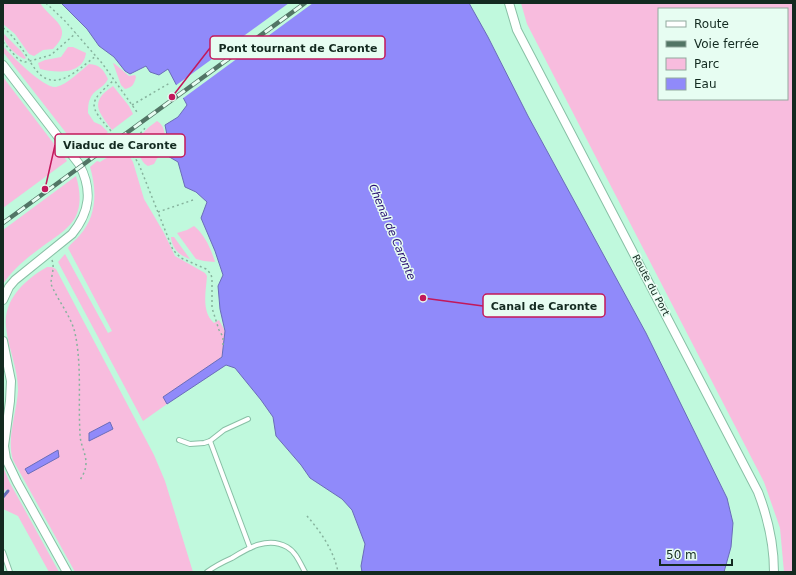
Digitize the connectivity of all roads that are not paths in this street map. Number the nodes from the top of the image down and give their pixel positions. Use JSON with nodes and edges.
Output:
{"nodes":[{"id":1,"x":509,"y":3,"type":"edge"},
{"id":2,"x":3,"y":65,"type":"edge"},
{"id":3,"x":3,"y":300,"type":"edge"},
{"id":4,"x":3,"y":341,"type":"edge"},
{"id":5,"x":248,"y":419,"type":"dead end"},
{"id":6,"x":179,"y":440,"type":"dead end"},
{"id":7,"x":210,"y":441,"type":"junction"},
{"id":8,"x":250,"y":548,"type":"junction"},
{"id":9,"x":3,"y":552,"type":"edge"},
{"id":10,"x":10,"y":572,"type":"edge"},
{"id":11,"x":67,"y":572,"type":"edge"},
{"id":12,"x":207,"y":572,"type":"edge"},
{"id":13,"x":305,"y":572,"type":"edge"},
{"id":14,"x":774,"y":572,"type":"edge"}],
"edges":[{"from":1,"to":14,"type":"street","name":"Route du Port"},
{"from":2,"to":3,"type":"street"},
{"from":4,"to":11,"type":"street"},
{"from":5,"to":7,"type":"lane"},
{"from":6,"to":7,"type":"lane"},
{"from":7,"to":8,"type":"lane"},
{"from":8,"to":12,"type":"lane"},
{"from":8,"to":13,"type":"lane"},
{"from":9,"to":10,"type":"lane"}]}
